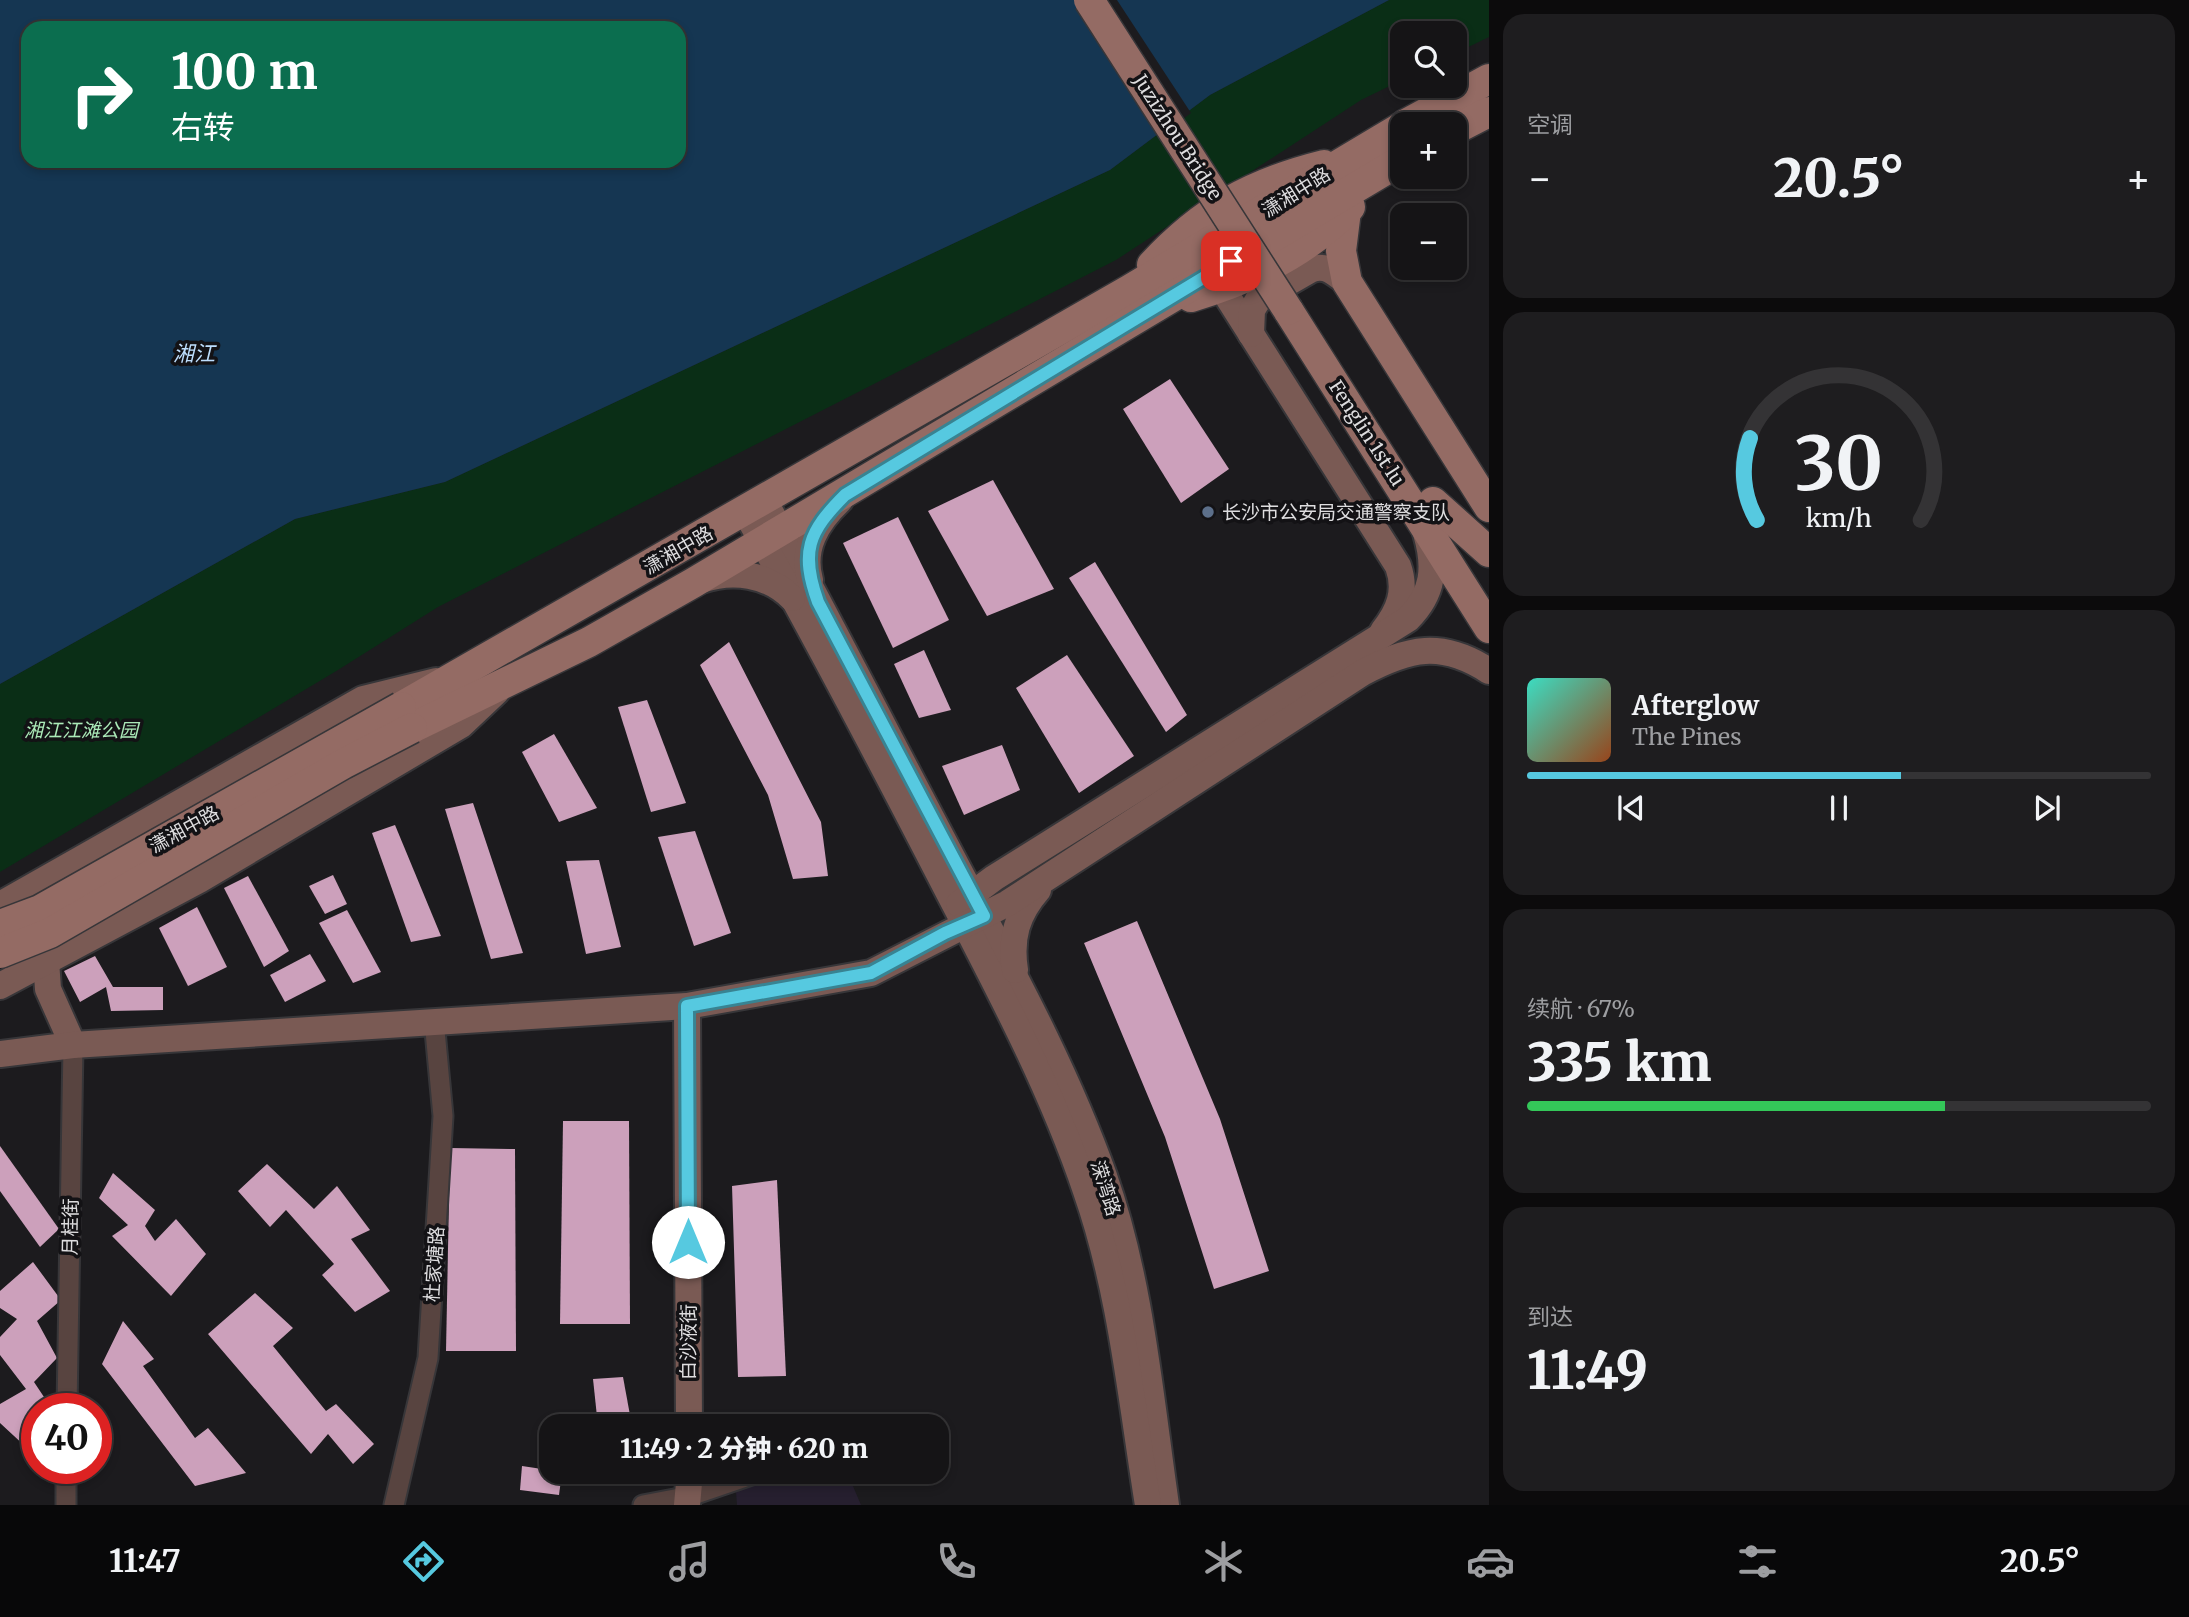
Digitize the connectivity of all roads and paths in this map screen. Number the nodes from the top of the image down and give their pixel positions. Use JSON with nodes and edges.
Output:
{"nodes":[{"id":1,"x":1089,"y":0,"type":"edge"},
{"id":2,"x":1108,"y":0,"type":"edge"},
{"id":3,"x":1489,"y":79,"type":"edge"},
{"id":4,"x":1429,"y":112,"type":"edge"},
{"id":5,"x":1489,"y":112,"type":"edge"},
{"id":6,"x":1467,"y":123,"type":"edge"},
{"id":7,"x":1390,"y":134,"type":"edge"},
{"id":8,"x":1390,"y":166,"type":"edge"},
{"id":9,"x":1390,"y":168,"type":"edge"},
{"id":10,"x":1346,"y":211,"type":"junction"},
{"id":11,"x":1347,"y":282,"type":"junction"},
{"id":12,"x":1222,"y":288,"type":"junction"},
{"id":13,"x":1140,"y":300,"type":"junction"},
{"id":14,"x":1295,"y":305,"type":"junction"},
{"id":15,"x":1251,"y":334,"type":"junction"},
{"id":16,"x":845,"y":495,"type":"junction"},
{"id":17,"x":755,"y":505,"type":"junction"},
{"id":18,"x":1489,"y":507,"type":"edge"},
{"id":19,"x":1427,"y":508,"type":"junction"},
{"id":20,"x":772,"y":537,"type":"junction"},
{"id":21,"x":1489,"y":552,"type":"edge"},
{"id":22,"x":693,"y":583,"type":"junction"},
{"id":23,"x":1489,"y":587,"type":"edge"},
{"id":24,"x":808,"y":605,"type":"junction"},
{"id":25,"x":1489,"y":628,"type":"edge"},
{"id":26,"x":1377,"y":638,"type":"junction"},
{"id":27,"x":1489,"y":671,"type":"edge"},
{"id":28,"x":455,"y":677,"type":"junction"},
{"id":29,"x":505,"y":685,"type":"junction"},
{"id":30,"x":406,"y":717,"type":"junction"},
{"id":31,"x":946,"y":845,"type":"junction"},
{"id":32,"x":1018,"y":863,"type":"junction"},
{"id":33,"x":1051,"y":875,"type":"junction"},
{"id":34,"x":969,"y":910,"type":"junction"},
{"id":35,"x":2,"y":911,"type":"edge"},
{"id":36,"x":0,"y":953,"type":"edge"},
{"id":37,"x":46,"y":961,"type":"junction"},
{"id":38,"x":0,"y":986,"type":"edge"},
{"id":39,"x":1024,"y":993,"type":"junction"},
{"id":40,"x":687,"y":1006,"type":"junction"},
{"id":41,"x":435,"y":1020,"type":"junction"},
{"id":42,"x":73,"y":1045,"type":"junction"},
{"id":43,"x":0,"y":1054,"type":"edge"},
{"id":44,"x":67,"y":1393,"type":"edge"},
{"id":45,"x":689,"y":1414,"type":"edge"},
{"id":46,"x":66,"y":1484,"type":"edge"},
{"id":47,"x":715,"y":1484,"type":"edge"},
{"id":48,"x":689,"y":1491,"type":"edge"},
{"id":49,"x":66,"y":1505,"type":"edge"},
{"id":50,"x":394,"y":1505,"type":"edge"},
{"id":51,"x":643,"y":1505,"type":"edge"},
{"id":52,"x":1148,"y":1505,"type":"edge"},
{"id":53,"x":1166,"y":1505,"type":"edge"}],
"edges":[{"from":1,"to":14,"type":"main road","name":"Juzizhou Bridge","bridge":true},
{"from":2,"to":14,"type":"main road","name":"Juzizhou Bridge"},
{"from":3,"to":4,"type":"main road","name":"潇湘中路"},
{"from":5,"to":6,"type":"main road"},
{"from":7,"to":13,"type":"main road","name":"潇湘中路"},
{"from":8,"to":13,"type":"main road"},
{"from":9,"to":10,"type":"main road"},
{"from":10,"to":11,"type":"main road"},
{"from":10,"to":12,"type":"main road"},
{"from":11,"to":15,"type":"main road"},
{"from":11,"to":18,"type":"main road"},
{"from":12,"to":13,"type":"main road"},
{"from":12,"to":15,"type":"main road"},
{"from":13,"to":16,"type":"main road","name":"潇湘中路"},
{"from":13,"to":17,"type":"main road","name":"潇湘中路"},
{"from":14,"to":19,"type":"main road","name":"Fenglin 1st lu"},
{"from":15,"to":26,"type":"main road"},
{"from":16,"to":20,"type":"main road","name":"潇湘中路"},
{"from":16,"to":24,"type":"main road"},
{"from":17,"to":20,"type":"main road"},
{"from":17,"to":28,"type":"main road","name":"潇湘中路"},
{"from":19,"to":21,"type":"main road"},
{"from":19,"to":23,"type":"main road","name":"Fenglin 1st lu"},
{"from":19,"to":25,"type":"main road","name":"Fenglin 1st lu"},
{"from":19,"to":26,"type":"main road"},
{"from":20,"to":22,"type":"main road","name":"潇湘中路"},
{"from":20,"to":24,"type":"main road"},
{"from":22,"to":24,"type":"main road"},
{"from":22,"to":29,"type":"main road","name":"潇湘中路"},
{"from":24,"to":31,"type":"main road"},
{"from":24,"to":34,"type":"main road"},
{"from":26,"to":32,"type":"main road"},
{"from":27,"to":33,"type":"main road"},
{"from":28,"to":30,"type":"main road","name":"潇湘中路"},
{"from":28,"to":35,"type":"main road"},
{"from":29,"to":30,"type":"main road","name":"潇湘中路"},
{"from":29,"to":37,"type":"main road"},
{"from":30,"to":35,"type":"main road","name":"潇湘中路","bridge":true},
{"from":30,"to":36,"type":"main road","name":"潇湘中路","bridge":true},
{"from":31,"to":32,"type":"main road"},
{"from":31,"to":34,"type":"main road"},
{"from":32,"to":34,"type":"main road"},
{"from":33,"to":34,"type":"main road"},
{"from":33,"to":39,"type":"main road"},
{"from":34,"to":39,"type":"main road","name":"溁湾路"},
{"from":34,"to":40,"type":"main road"},
{"from":34,"to":52,"type":"main road"},
{"from":35,"to":37,"type":"main road"},
{"from":37,"to":38,"type":"main road"},
{"from":37,"to":42,"type":"main road"},
{"from":39,"to":53,"type":"main road","name":"溁湾路"},
{"from":40,"to":41,"type":"main road"},
{"from":40,"to":45,"type":"main road","name":"白沙液街"},
{"from":41,"to":42,"type":"main road"},
{"from":41,"to":50,"type":"street","name":"杜家塘路"},
{"from":42,"to":43,"type":"main road"},
{"from":42,"to":44,"type":"street","name":"月桂街"},
{"from":46,"to":49,"type":"street"},
{"from":47,"to":48,"type":"street"},
{"from":48,"to":51,"type":"street"}]}
